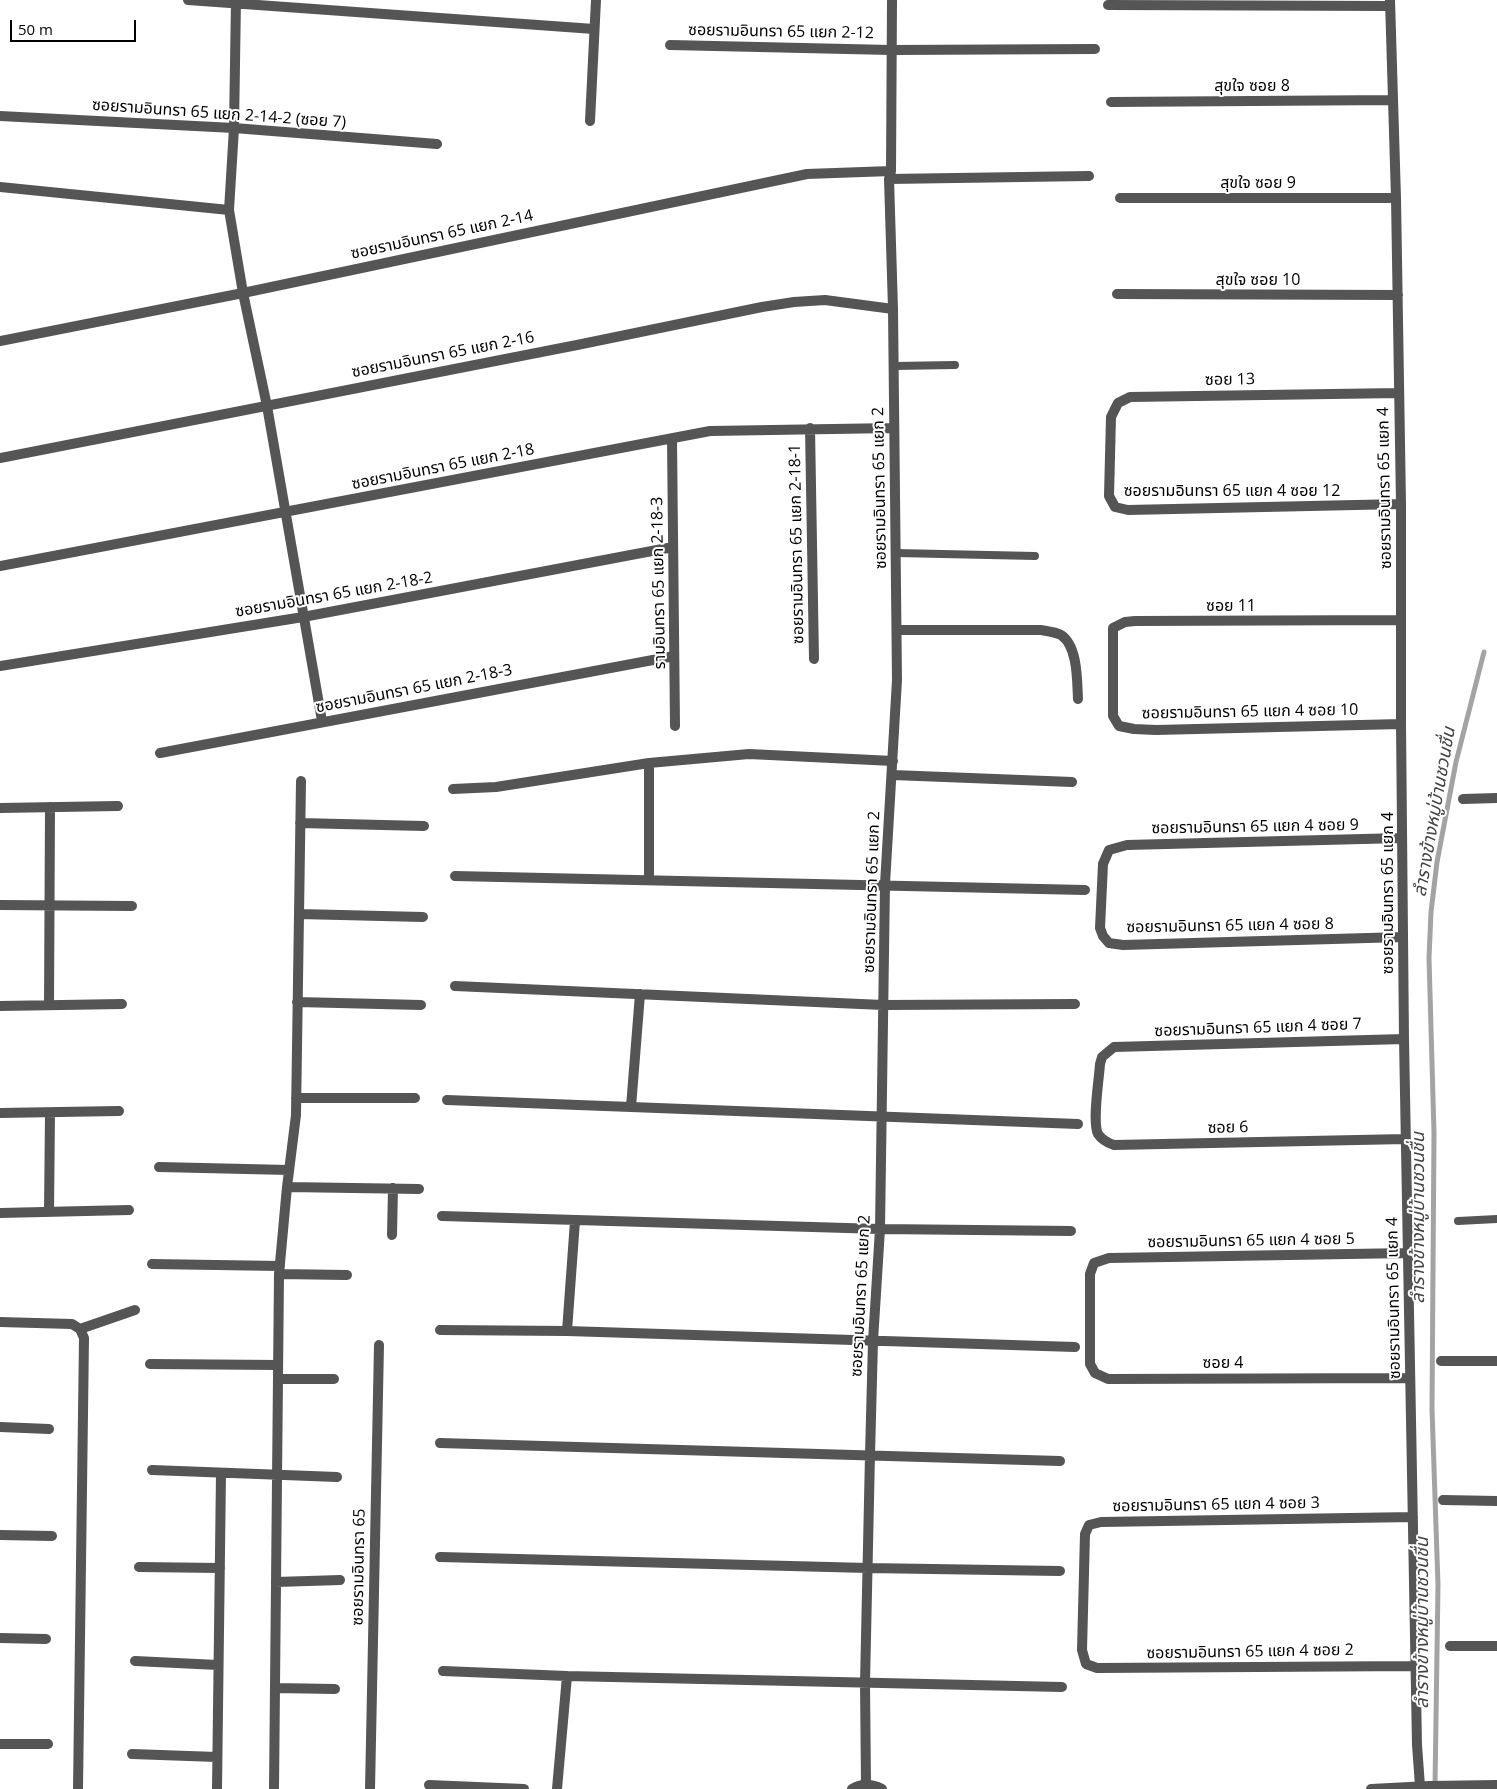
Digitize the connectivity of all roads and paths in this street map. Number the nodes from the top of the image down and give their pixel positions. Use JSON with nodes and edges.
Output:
{"nodes":[{"id":1,"x":188,"y":0,"type":"edge"},
{"id":2,"x":596,"y":0,"type":"edge"},
{"id":3,"x":892,"y":0,"type":"edge"},
{"id":4,"x":236,"y":2,"type":"edge"},
{"id":5,"x":1390,"y":3,"type":"edge"},
{"id":6,"x":1108,"y":6,"type":"dead end"},
{"id":7,"x":594,"y":29,"type":"junction"},
{"id":8,"x":670,"y":45,"type":"dead end"},
{"id":9,"x":1095,"y":49,"type":"dead end"},
{"id":10,"x":891,"y":50,"type":"junction"},
{"id":11,"x":1393,"y":100,"type":"junction"},
{"id":12,"x":1111,"y":102,"type":"dead end"},
{"id":13,"x":0,"y":116,"type":"edge"},
{"id":14,"x":590,"y":121,"type":"dead end"},
{"id":15,"x":234,"y":128,"type":"junction"},
{"id":16,"x":437,"y":144,"type":"dead end"},
{"id":17,"x":890,"y":175,"type":"junction"},
{"id":18,"x":1089,"y":176,"type":"dead end"},
{"id":19,"x":0,"y":187,"type":"edge"},
{"id":20,"x":1120,"y":198,"type":"dead end"},
{"id":21,"x":1396,"y":198,"type":"junction"},
{"id":22,"x":229,"y":210,"type":"junction"},
{"id":23,"x":243,"y":293,"type":"junction"},
{"id":24,"x":1117,"y":294,"type":"dead end"},
{"id":25,"x":1398,"y":295,"type":"junction"},
{"id":26,"x":893,"y":309,"type":"junction"},
{"id":27,"x":0,"y":341,"type":"edge"},
{"id":28,"x":955,"y":365,"type":"dead end"},
{"id":29,"x":894,"y":366,"type":"junction"},
{"id":30,"x":1399,"y":393,"type":"junction"},
{"id":31,"x":267,"y":406,"type":"junction"},
{"id":32,"x":810,"y":428,"type":"junction"},
{"id":33,"x":894,"y":428,"type":"junction"},
{"id":34,"x":672,"y":439,"type":"junction"},
{"id":35,"x":1110,"y":457,"type":"joint"},
{"id":36,"x":0,"y":458,"type":"edge"},
{"id":37,"x":1401,"y":504,"type":"junction"},
{"id":38,"x":286,"y":512,"type":"junction"},
{"id":39,"x":673,"y":547,"type":"junction"},
{"id":40,"x":896,"y":553,"type":"junction"},
{"id":41,"x":1035,"y":556,"type":"dead end"},
{"id":42,"x":0,"y":566,"type":"edge"},
{"id":43,"x":303,"y":617,"type":"junction"},
{"id":44,"x":1401,"y":620,"type":"junction"},
{"id":45,"x":897,"y":630,"type":"junction"},
{"id":46,"x":674,"y":656,"type":"junction"},
{"id":47,"x":814,"y":658,"type":"dead end"},
{"id":48,"x":0,"y":666,"type":"edge"},
{"id":49,"x":1112,"y":678,"type":"joint"},
{"id":50,"x":1078,"y":699,"type":"dead end"},
{"id":51,"x":322,"y":721,"type":"junction"},
{"id":52,"x":1401,"y":724,"type":"junction"},
{"id":53,"x":675,"y":726,"type":"dead end"},
{"id":54,"x":160,"y":753,"type":"dead end"},
{"id":55,"x":893,"y":761,"type":"junction"},
{"id":56,"x":648,"y":763,"type":"junction"},
{"id":57,"x":892,"y":775,"type":"junction"},
{"id":58,"x":301,"y":781,"type":"dead end"},
{"id":59,"x":1072,"y":782,"type":"dead end"},
{"id":60,"x":453,"y":789,"type":"dead end"},
{"id":61,"x":1497,"y":798,"type":"edge"},
{"id":62,"x":1463,"y":799,"type":"dead end"},
{"id":63,"x":118,"y":806,"type":"dead end"},
{"id":64,"x":50,"y":807,"type":"junction"},
{"id":65,"x":0,"y":808,"type":"edge"},
{"id":66,"x":300,"y":823,"type":"junction"},
{"id":67,"x":424,"y":826,"type":"dead end"},
{"id":68,"x":1402,"y":838,"type":"junction"},
{"id":69,"x":455,"y":876,"type":"dead end"},
{"id":70,"x":649,"y":880,"type":"junction"},
{"id":71,"x":885,"y":884,"type":"junction"},
{"id":72,"x":1085,"y":890,"type":"dead end"},
{"id":73,"x":1102,"y":895,"type":"joint"},
{"id":74,"x":50,"y":905,"type":"junction"},
{"id":75,"x":0,"y":906,"type":"edge"},
{"id":76,"x":132,"y":906,"type":"dead end"},
{"id":77,"x":299,"y":914,"type":"junction"},
{"id":78,"x":423,"y":916,"type":"dead end"},
{"id":79,"x":1403,"y":937,"type":"junction"},
{"id":80,"x":455,"y":986,"type":"dead end"},
{"id":81,"x":640,"y":994,"type":"junction"},
{"id":82,"x":297,"y":1002,"type":"junction"},
{"id":83,"x":122,"y":1004,"type":"dead end"},
{"id":84,"x":1075,"y":1004,"type":"dead end"},
{"id":85,"x":49,"y":1005,"type":"junction"},
{"id":86,"x":420,"y":1005,"type":"dead end"},
{"id":87,"x":883,"y":1005,"type":"junction"},
{"id":88,"x":0,"y":1006,"type":"edge"},
{"id":89,"x":1404,"y":1039,"type":"junction"},
{"id":90,"x":1114,"y":1047,"type":"joint"},
{"id":91,"x":296,"y":1098,"type":"junction"},
{"id":92,"x":415,"y":1098,"type":"dead end"},
{"id":93,"x":447,"y":1100,"type":"dead end"},
{"id":94,"x":631,"y":1107,"type":"junction"},
{"id":95,"x":119,"y":1111,"type":"dead end"},
{"id":96,"x":50,"y":1112,"type":"junction"},
{"id":97,"x":0,"y":1113,"type":"edge"},
{"id":98,"x":882,"y":1116,"type":"junction"},
{"id":99,"x":1078,"y":1124,"type":"dead end"},
{"id":100,"x":1406,"y":1139,"type":"junction"},
{"id":101,"x":159,"y":1167,"type":"dead end"},
{"id":102,"x":289,"y":1170,"type":"junction"},
{"id":103,"x":287,"y":1187,"type":"junction"},
{"id":104,"x":393,"y":1188,"type":"junction"},
{"id":105,"x":419,"y":1189,"type":"dead end"},
{"id":106,"x":129,"y":1210,"type":"dead end"},
{"id":107,"x":0,"y":1212,"type":"edge"},
{"id":108,"x":49,"y":1212,"type":"junction"},
{"id":109,"x":442,"y":1216,"type":"dead end"},
{"id":110,"x":1497,"y":1219,"type":"edge"},
{"id":111,"x":575,"y":1220,"type":"junction"},
{"id":112,"x":1458,"y":1221,"type":"dead end"},
{"id":113,"x":880,"y":1229,"type":"junction"},
{"id":114,"x":1071,"y":1231,"type":"dead end"},
{"id":115,"x":392,"y":1235,"type":"dead end"},
{"id":116,"x":1409,"y":1253,"type":"junction"},
{"id":117,"x":152,"y":1264,"type":"dead end"},
{"id":118,"x":280,"y":1270,"type":"junction"},
{"id":119,"x":348,"y":1275,"type":"dead end"},
{"id":120,"x":135,"y":1310,"type":"dead end"},
{"id":121,"x":1091,"y":1317,"type":"joint"},
{"id":122,"x":0,"y":1322,"type":"edge"},
{"id":123,"x":80,"y":1329,"type":"junction"},
{"id":124,"x":440,"y":1330,"type":"dead end"},
{"id":125,"x":567,"y":1331,"type":"junction"},
{"id":126,"x":873,"y":1341,"type":"junction"},
{"id":127,"x":379,"y":1345,"type":"dead end"},
{"id":128,"x":1075,"y":1347,"type":"dead end"},
{"id":129,"x":1441,"y":1361,"type":"dead end"},
{"id":130,"x":1497,"y":1361,"type":"edge"},
{"id":131,"x":150,"y":1364,"type":"dead end"},
{"id":132,"x":278,"y":1365,"type":"junction"},
{"id":133,"x":1410,"y":1378,"type":"junction"},
{"id":134,"x":278,"y":1379,"type":"junction"},
{"id":135,"x":334,"y":1379,"type":"dead end"},
{"id":136,"x":0,"y":1427,"type":"edge"},
{"id":137,"x":49,"y":1429,"type":"dead end"},
{"id":138,"x":440,"y":1443,"type":"dead end"},
{"id":139,"x":870,"y":1455,"type":"junction"},
{"id":140,"x":1060,"y":1461,"type":"dead end"},
{"id":141,"x":152,"y":1470,"type":"dead end"},
{"id":142,"x":221,"y":1473,"type":"junction"},
{"id":143,"x":277,"y":1476,"type":"junction"},
{"id":144,"x":337,"y":1477,"type":"dead end"},
{"id":145,"x":1444,"y":1500,"type":"dead end"},
{"id":146,"x":1497,"y":1501,"type":"edge"},
{"id":147,"x":1413,"y":1517,"type":"junction"},
{"id":148,"x":0,"y":1535,"type":"edge"},
{"id":149,"x":52,"y":1536,"type":"dead end"},
{"id":150,"x":440,"y":1557,"type":"dead end"},
{"id":151,"x":139,"y":1567,"type":"dead end"},
{"id":152,"x":220,"y":1568,"type":"junction"},
{"id":153,"x":868,"y":1568,"type":"junction"},
{"id":154,"x":1060,"y":1571,"type":"dead end"},
{"id":155,"x":340,"y":1580,"type":"dead end"},
{"id":156,"x":276,"y":1582,"type":"junction"},
{"id":157,"x":0,"y":1638,"type":"edge"},
{"id":158,"x":46,"y":1639,"type":"dead end"},
{"id":159,"x":1450,"y":1646,"type":"dead end"},
{"id":160,"x":1497,"y":1646,"type":"edge"},
{"id":161,"x":135,"y":1661,"type":"dead end"},
{"id":162,"x":1086,"y":1664,"type":"joint"},
{"id":163,"x":218,"y":1665,"type":"junction"},
{"id":164,"x":1415,"y":1666,"type":"junction"},
{"id":165,"x":443,"y":1670,"type":"dead end"},
{"id":166,"x":566,"y":1676,"type":"junction"},
{"id":167,"x":865,"y":1683,"type":"junction"},
{"id":168,"x":1062,"y":1686,"type":"dead end"},
{"id":169,"x":275,"y":1688,"type":"junction"},
{"id":170,"x":335,"y":1689,"type":"dead end"},
{"id":171,"x":0,"y":1744,"type":"edge"},
{"id":172,"x":48,"y":1744,"type":"dead end"},
{"id":173,"x":132,"y":1754,"type":"dead end"},
{"id":174,"x":217,"y":1757,"type":"junction"},
{"id":175,"x":429,"y":1785,"type":"dead end"},
{"id":176,"x":866,"y":1785,"type":"junction"},
{"id":177,"x":1497,"y":1785,"type":"edge"},
{"id":178,"x":1424,"y":1786,"type":"junction"},
{"id":179,"x":78,"y":1789,"type":"edge"},
{"id":180,"x":216,"y":1789,"type":"edge"},
{"id":181,"x":274,"y":1789,"type":"edge"},
{"id":182,"x":370,"y":1789,"type":"edge"},
{"id":183,"x":524,"y":1789,"type":"edge"},
{"id":184,"x":557,"y":1789,"type":"edge"},
{"id":185,"x":852,"y":1789,"type":"edge"},
{"id":186,"x":882,"y":1789,"type":"edge"},
{"id":187,"x":1371,"y":1789,"type":"edge"}],
"edges":[{"from":1,"to":4,"type":"street"},
{"from":2,"to":7,"type":"street"},
{"from":3,"to":10,"type":"street","name":"ซอยรามอินทรา 65 แยก 2"},
{"from":4,"to":7,"type":"street"},
{"from":4,"to":15,"type":"street"},
{"from":5,"to":6,"type":"street"},
{"from":5,"to":11,"type":"street","name":"ซอยรามอินทรา 65 แยก 4"},
{"from":7,"to":14,"type":"street"},
{"from":8,"to":10,"type":"street","name":"ซอยรามอินทรา 65 แยก 2-12"},
{"from":9,"to":10,"type":"street","name":"ซอยรามอินทรา 65 แยก 2-12"},
{"from":10,"to":17,"type":"street","name":"ซอยรามอินทรา 65 แยก 2"},
{"from":11,"to":12,"type":"street","name":"สุขใจ ซอย 8"},
{"from":11,"to":21,"type":"street","name":"ซอยรามอินทรา 65 แยก 4"},
{"from":13,"to":15,"type":"street","name":"ซอยรามอินทรา 65 แยก 2-14-2 (ซอย 7)"},
{"from":15,"to":16,"type":"street","name":"ซอยรามอินทรา 65 แยก 2-14-2 (ซอย 7)"},
{"from":15,"to":22,"type":"street"},
{"from":17,"to":18,"type":"street","name":"ซอยรามอินทรา 65 แยก 2-14"},
{"from":17,"to":23,"type":"street","name":"ซอยรามอินทรา 65 แยก 2-14"},
{"from":17,"to":26,"type":"street","name":"ซอยรามอินทรา 65 แยก 2"},
{"from":19,"to":22,"type":"street"},
{"from":20,"to":21,"type":"street","name":"สุขใจ ซอย 9"},
{"from":21,"to":25,"type":"street","name":"ซอยรามอินทรา 65 แยก 4"},
{"from":22,"to":23,"type":"street"},
{"from":23,"to":27,"type":"street","name":"ซอยรามอินทรา 65 แยก 2-14"},
{"from":23,"to":31,"type":"street"},
{"from":24,"to":25,"type":"street","name":"สุขใจ ซอย 10"},
{"from":25,"to":30,"type":"street","name":"ซอยรามอินทรา 65 แยก 4"},
{"from":26,"to":29,"type":"street","name":"ซอยรามอินทรา 65 แยก 2"},
{"from":26,"to":31,"type":"street","name":"ซอยรามอินทรา 65 แยก 2-16"},
{"from":28,"to":29,"type":"lane"},
{"from":29,"to":33,"type":"street","name":"ซอยรามอินทรา 65 แยก 2"},
{"from":30,"to":35,"type":"street","name":"ซอย 13"},
{"from":30,"to":37,"type":"street","name":"ซอยรามอินทรา 65 แยก 4"},
{"from":31,"to":36,"type":"street","name":"ซอยรามอินทรา 65 แยก 2-16"},
{"from":31,"to":38,"type":"street"},
{"from":32,"to":33,"type":"street","name":"ซอยรามอินทรา 65 แยก 2-18"},
{"from":32,"to":34,"type":"street","name":"ซอยรามอินทรา 65 แยก 2-18"},
{"from":32,"to":47,"type":"street","name":"ซอยรามอินทรา 65 แยก 2-18-1"},
{"from":33,"to":40,"type":"street","name":"ซอยรามอินทรา 65 แยก 2"},
{"from":34,"to":38,"type":"street","name":"ซอยรามอินทรา 65 แยก 2-18"},
{"from":34,"to":39,"type":"street","name":"รามอินทรา 65 แยก 2-18-3"},
{"from":35,"to":37,"type":"street","name":"ซอยรามอินทรา 65 แยก 4 ซอย 12"},
{"from":37,"to":44,"type":"street","name":"ซอยรามอินทรา 65 แยก 4"},
{"from":38,"to":42,"type":"street","name":"ซอยรามอินทรา 65 แยก 2-18"},
{"from":38,"to":43,"type":"street"},
{"from":39,"to":43,"type":"street","name":"ซอยรามอินทรา 65 แยก 2-18-2"},
{"from":39,"to":46,"type":"street","name":"รามอินทรา 65 แยก 2-18-3"},
{"from":40,"to":41,"type":"lane"},
{"from":40,"to":45,"type":"street","name":"ซอยรามอินทรา 65 แยก 2"},
{"from":43,"to":48,"type":"street","name":"ซอยรามอินทรา 65 แยก 2-18-2"},
{"from":43,"to":51,"type":"street"},
{"from":44,"to":49,"type":"street","name":"ซอย 11"},
{"from":44,"to":52,"type":"street","name":"ซอยรามอินทรา 65 แยก 4"},
{"from":45,"to":50,"type":"street"},
{"from":45,"to":55,"type":"street","name":"ซอยรามอินทรา 65 แยก 2"},
{"from":46,"to":51,"type":"street","name":"ซอยรามอินทรา 65 แยก 2-18-3"},
{"from":46,"to":53,"type":"street","name":"รามอินทรา 65 แยก 2-18-3"},
{"from":49,"to":52,"type":"street","name":"ซอยรามอินทรา 65 แยก 4 ซอย 10"},
{"from":51,"to":54,"type":"street","name":"ซอยรามอินทรา 65 แยก 2-18-3"},
{"from":52,"to":68,"type":"street","name":"ซอยรามอินทรา 65 แยก 4"},
{"from":55,"to":56,"type":"street"},
{"from":55,"to":57,"type":"street","name":"ซอยรามอินทรา 65 แยก 2"},
{"from":56,"to":60,"type":"street"},
{"from":56,"to":70,"type":"street"},
{"from":57,"to":59,"type":"street"},
{"from":57,"to":71,"type":"street","name":"ซอยรามอินทรา 65 แยก 2"},
{"from":58,"to":66,"type":"street"},
{"from":61,"to":62,"type":"street"},
{"from":63,"to":64,"type":"street"},
{"from":64,"to":65,"type":"street"},
{"from":64,"to":74,"type":"street"},
{"from":66,"to":67,"type":"street"},
{"from":66,"to":77,"type":"street"},
{"from":68,"to":73,"type":"street","name":"ซอยรามอินทรา 65 แยก 4 ซอย 9"},
{"from":68,"to":79,"type":"street","name":"ซอยรามอินทรา 65 แยก 4"},
{"from":69,"to":70,"type":"street"},
{"from":70,"to":71,"type":"street"},
{"from":71,"to":72,"type":"street"},
{"from":71,"to":87,"type":"street","name":"ซอยรามอินทรา 65 แยก 2"},
{"from":73,"to":79,"type":"street","name":"ซอยรามอินทรา 65 แยก 4 ซอย 8"},
{"from":74,"to":75,"type":"street"},
{"from":74,"to":76,"type":"street"},
{"from":74,"to":85,"type":"street"},
{"from":77,"to":78,"type":"street"},
{"from":77,"to":82,"type":"street"},
{"from":79,"to":89,"type":"street","name":"ซอยรามอินทรา 65 แยก 4"},
{"from":80,"to":81,"type":"street"},
{"from":81,"to":87,"type":"street"},
{"from":81,"to":94,"type":"street"},
{"from":82,"to":86,"type":"street"},
{"from":82,"to":91,"type":"street"},
{"from":83,"to":85,"type":"street"},
{"from":84,"to":87,"type":"street"},
{"from":85,"to":88,"type":"street"},
{"from":87,"to":98,"type":"street","name":"ซอยรามอินทรา 65 แยก 2"},
{"from":89,"to":90,"type":"street","name":"ซอยรามอินทรา 65 แยก 4 ซอย 7"},
{"from":89,"to":100,"type":"street","name":"ซอยรามอินทรา 65 แยก 4"},
{"from":90,"to":100,"type":"street","name":"ซอย 6"},
{"from":91,"to":92,"type":"street"},
{"from":91,"to":102,"type":"street"},
{"from":93,"to":94,"type":"street"},
{"from":94,"to":98,"type":"street"},
{"from":95,"to":96,"type":"street"},
{"from":96,"to":97,"type":"street"},
{"from":96,"to":108,"type":"street"},
{"from":98,"to":99,"type":"street"},
{"from":98,"to":113,"type":"street","name":"ซอยรามอินทรา 65 แยก 2"},
{"from":100,"to":116,"type":"street","name":"ซอยรามอินทรา 65 แยก 4"},
{"from":101,"to":102,"type":"street"},
{"from":102,"to":103,"type":"street"},
{"from":103,"to":104,"type":"street"},
{"from":103,"to":118,"type":"street"},
{"from":104,"to":105,"type":"street"},
{"from":104,"to":115,"type":"street"},
{"from":106,"to":108,"type":"street"},
{"from":107,"to":108,"type":"street"},
{"from":109,"to":111,"type":"street"},
{"from":110,"to":112,"type":"lane"},
{"from":111,"to":113,"type":"street"},
{"from":111,"to":125,"type":"street"},
{"from":113,"to":114,"type":"street"},
{"from":113,"to":126,"type":"street","name":"ซอยรามอินทรา 65 แยก 2"},
{"from":116,"to":121,"type":"street","name":"ซอยรามอินทรา 65 แยก 4 ซอย 5"},
{"from":116,"to":133,"type":"street","name":"ซอยรามอินทรา 65 แยก 4"},
{"from":117,"to":118,"type":"street"},
{"from":118,"to":119,"type":"street"},
{"from":118,"to":132,"type":"street"},
{"from":120,"to":123,"type":"street"},
{"from":121,"to":133,"type":"street","name":"ซอย 4"},
{"from":122,"to":123,"type":"street"},
{"from":123,"to":179,"type":"street"},
{"from":124,"to":125,"type":"street"},
{"from":125,"to":126,"type":"street"},
{"from":126,"to":128,"type":"street"},
{"from":126,"to":139,"type":"street","name":"ซอยรามอินทรา 65 แยก 2"},
{"from":127,"to":182,"type":"street","name":"ซอยรามอินทรา 65"},
{"from":129,"to":130,"type":"street"},
{"from":131,"to":132,"type":"street"},
{"from":132,"to":134,"type":"street"},
{"from":133,"to":147,"type":"street","name":"ซอยรามอินทรา 65 แยก 4"},
{"from":134,"to":135,"type":"street"},
{"from":134,"to":143,"type":"street"},
{"from":136,"to":137,"type":"street"},
{"from":138,"to":139,"type":"street"},
{"from":139,"to":140,"type":"street"},
{"from":139,"to":153,"type":"street","name":"ซอยรามอินทรา 65 แยก 2"},
{"from":141,"to":142,"type":"street"},
{"from":142,"to":143,"type":"street"},
{"from":142,"to":152,"type":"street"},
{"from":143,"to":144,"type":"street"},
{"from":143,"to":156,"type":"street"},
{"from":145,"to":146,"type":"street"},
{"from":147,"to":162,"type":"street","name":"ซอยรามอินทรา 65 แยก 4 ซอย 3"},
{"from":147,"to":164,"type":"street","name":"ซอยรามอินทรา 65 แยก 4"},
{"from":148,"to":149,"type":"street"},
{"from":150,"to":153,"type":"street"},
{"from":151,"to":152,"type":"street"},
{"from":152,"to":163,"type":"street"},
{"from":153,"to":154,"type":"street"},
{"from":153,"to":167,"type":"street","name":"ซอยรามอินทรา 65 แยก 2"},
{"from":155,"to":156,"type":"street"},
{"from":156,"to":169,"type":"street"},
{"from":157,"to":158,"type":"street"},
{"from":159,"to":160,"type":"street"},
{"from":161,"to":163,"type":"street"},
{"from":162,"to":164,"type":"street","name":"ซอยรามอินทรา 65 แยก 4 ซอย 2"},
{"from":163,"to":174,"type":"street"},
{"from":164,"to":178,"type":"street","name":"ซอยรามอินทรา 65 แยก 4"},
{"from":165,"to":166,"type":"street"},
{"from":166,"to":167,"type":"street"},
{"from":166,"to":184,"type":"street"},
{"from":167,"to":168,"type":"street"},
{"from":167,"to":176,"type":"street","name":"ซอยรามอินทรา 65 แยก 2"},
{"from":169,"to":170,"type":"street"},
{"from":169,"to":181,"type":"street"},
{"from":171,"to":172,"type":"street"},
{"from":173,"to":174,"type":"street"},
{"from":174,"to":180,"type":"street"},
{"from":175,"to":183,"type":"street"},
{"from":176,"to":185,"type":"street"},
{"from":176,"to":186,"type":"street"},
{"from":177,"to":178,"type":"street"},
{"from":178,"to":187,"type":"street"}]}
